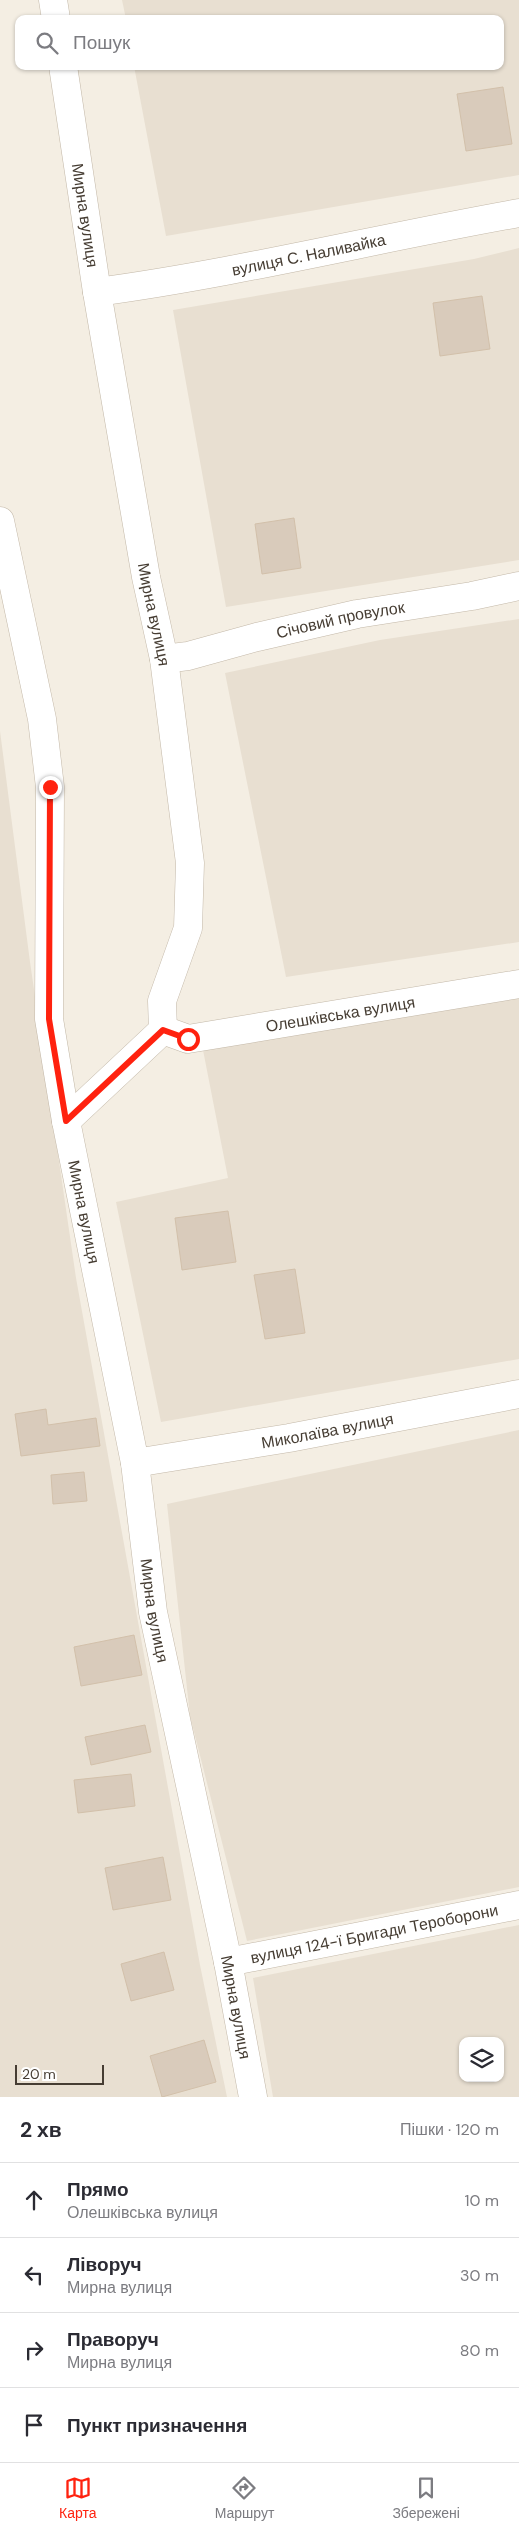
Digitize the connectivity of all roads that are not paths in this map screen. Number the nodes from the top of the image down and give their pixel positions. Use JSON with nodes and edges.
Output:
{"nodes":[{"id":1,"x":53,"y":0,"type":"edge"},
{"id":2,"x":55,"y":15,"type":"edge"},
{"id":3,"x":64,"y":70,"type":"edge"},
{"id":4,"x":519,"y":213,"type":"edge"},
{"id":5,"x":96,"y":292,"type":"junction"},
{"id":6,"x":0,"y":521,"type":"edge"},
{"id":7,"x":519,"y":586,"type":"edge"},
{"id":8,"x":164,"y":659,"type":"junction"},
{"id":9,"x":519,"y":984,"type":"edge"},
{"id":10,"x":163,"y":1030,"type":"junction"},
{"id":11,"x":66,"y":1121,"type":"junction"},
{"id":12,"x":519,"y":1394,"type":"edge"},
{"id":13,"x":135,"y":1463,"type":"junction"},
{"id":14,"x":519,"y":1905,"type":"edge"},
{"id":15,"x":228,"y":1962,"type":"junction"},
{"id":16,"x":253,"y":2097,"type":"edge"}],
"edges":[{"from":1,"to":2,"type":"street"},
{"from":3,"to":5,"type":"street","name":"Мирна вулиця"},
{"from":4,"to":5,"type":"street","name":"вулиця С. Наливайка"},
{"from":5,"to":8,"type":"street","name":"Мирна вулиця"},
{"from":6,"to":11,"type":"street","name":"Мирна вулиця"},
{"from":7,"to":8,"type":"street","name":"Січовий провулок"},
{"from":8,"to":10,"type":"street","name":"Мирна вулиця"},
{"from":9,"to":10,"type":"street","name":"Олешківська вулиця"},
{"from":10,"to":11,"type":"street"},
{"from":11,"to":13,"type":"street","name":"Мирна вулиця"},
{"from":12,"to":13,"type":"street","name":"Миколаїва вулиця"},
{"from":13,"to":15,"type":"street","name":"Мирна вулиця"},
{"from":14,"to":15,"type":"street","name":"вулиця 124-ї Бригади Тероборони"},
{"from":15,"to":16,"type":"street","name":"Мирна вулиця"}]}
